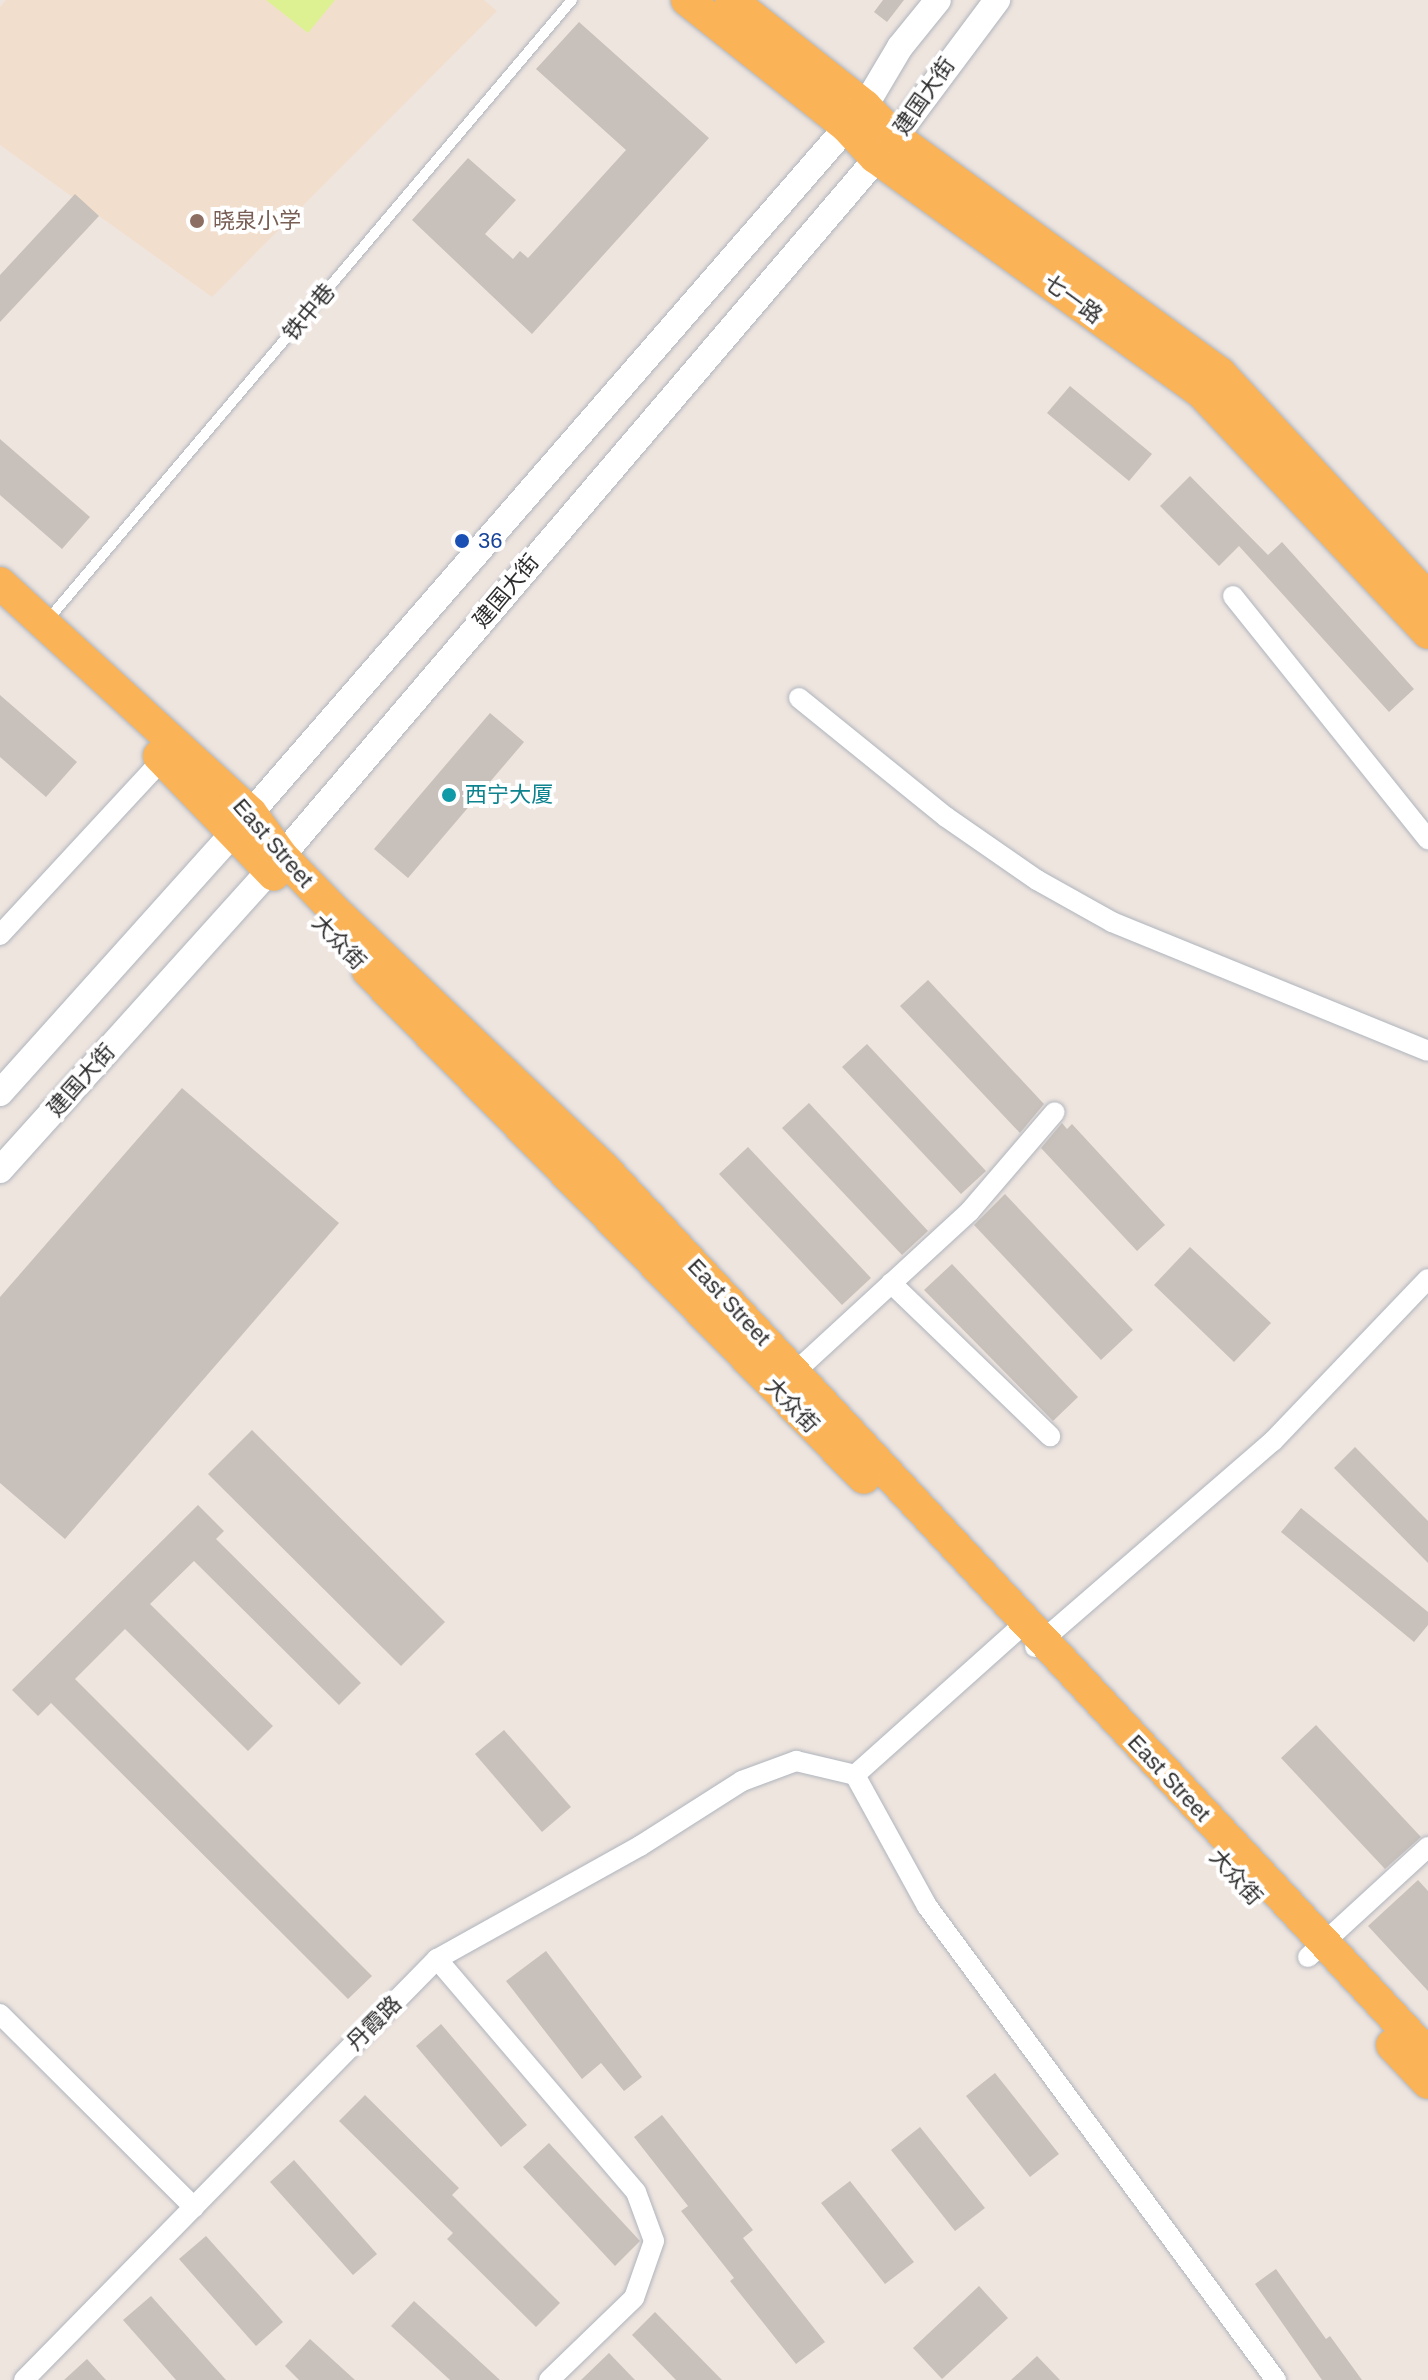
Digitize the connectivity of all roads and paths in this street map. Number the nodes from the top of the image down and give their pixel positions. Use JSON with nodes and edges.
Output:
{"nodes":[{"id":1,"x":572,"y":0,"type":"edge"},
{"id":2,"x":687,"y":0,"type":"edge"},
{"id":3,"x":731,"y":0,"type":"edge"},
{"id":4,"x":938,"y":0,"type":"edge"},
{"id":5,"x":997,"y":0,"type":"edge"},
{"id":6,"x":856,"y":117,"type":"junction"},
{"id":7,"x":885,"y":147,"type":"junction"},
{"id":8,"x":0,"y":583,"type":"edge"},
{"id":9,"x":1233,"y":596,"type":"dead end"},
{"id":10,"x":1428,"y":598,"type":"edge"},
{"id":11,"x":0,"y":611,"type":"edge"},
{"id":12,"x":45,"y":624,"type":"junction"},
{"id":13,"x":1428,"y":633,"type":"edge"},
{"id":14,"x":799,"y":698,"type":"dead end"},
{"id":15,"x":162,"y":760,"type":"junction"},
{"id":16,"x":243,"y":822,"type":"junction"},
{"id":17,"x":1428,"y":839,"type":"edge"},
{"id":18,"x":276,"y":863,"type":"junction"},
{"id":19,"x":0,"y":935,"type":"edge"},
{"id":20,"x":1428,"y":1051,"type":"edge"},
{"id":21,"x":0,"y":1093,"type":"edge"},
{"id":22,"x":1055,"y":1112,"type":"dead end"},
{"id":23,"x":0,"y":1170,"type":"edge"},
{"id":24,"x":1428,"y":1279,"type":"edge"},
{"id":25,"x":891,"y":1283,"type":"junction"},
{"id":26,"x":795,"y":1372,"type":"junction"},
{"id":27,"x":1050,"y":1436,"type":"dead end"},
{"id":28,"x":1030,"y":1640,"type":"junction"},
{"id":29,"x":855,"y":1775,"type":"junction"},
{"id":30,"x":1428,"y":1847,"type":"edge"},
{"id":31,"x":1316,"y":1950,"type":"junction"},
{"id":32,"x":437,"y":1959,"type":"junction"},
{"id":33,"x":0,"y":2014,"type":"edge"},
{"id":34,"x":1428,"y":2054,"type":"edge"},
{"id":35,"x":1428,"y":2083,"type":"edge"},
{"id":36,"x":194,"y":2207,"type":"junction"},
{"id":37,"x":24,"y":2380,"type":"edge"},
{"id":38,"x":549,"y":2380,"type":"edge"},
{"id":39,"x":1276,"y":2380,"type":"edge"}],
"edges":[{"from":1,"to":12,"type":"lane","name":"铁中巷"},
{"from":2,"to":6,"type":"main road","name":"七一路"},
{"from":3,"to":6,"type":"main road","name":"七一路"},
{"from":4,"to":6,"type":"street","name":"建国大街"},
{"from":5,"to":7,"type":"street","name":"建国大街"},
{"from":6,"to":7,"type":"main road","name":"七一路"},
{"from":6,"to":16,"type":"street","name":"建国大街"},
{"from":7,"to":10,"type":"main road","name":"七一路"},
{"from":7,"to":13,"type":"main road","name":"七一路"},
{"from":7,"to":18,"type":"street","name":"建国大街"},
{"from":8,"to":12,"type":"main road","name":"East Street"},
{"from":9,"to":17,"type":"street"},
{"from":11,"to":15,"type":"main road"},
{"from":12,"to":16,"type":"main road","name":"East Street"},
{"from":14,"to":20,"type":"street"},
{"from":15,"to":16,"type":"main road"},
{"from":15,"to":19,"type":"street"},
{"from":16,"to":18,"type":"main road","name":"East Street"},
{"from":16,"to":21,"type":"street","name":"建国大街"},
{"from":18,"to":23,"type":"street","name":"建国大街"},
{"from":18,"to":26,"type":"main road","name":"East Street"},
{"from":18,"to":28,"type":"main road","name":"大众街"},
{"from":22,"to":25,"type":"street"},
{"from":24,"to":28,"type":"street"},
{"from":25,"to":26,"type":"street"},
{"from":25,"to":27,"type":"street"},
{"from":26,"to":28,"type":"main road","name":"East Street"},
{"from":28,"to":29,"type":"street"},
{"from":28,"to":31,"type":"main road","name":"East Street"},
{"from":29,"to":32,"type":"street","name":"丹霞路"},
{"from":29,"to":39,"type":"street"},
{"from":30,"to":31,"type":"street"},
{"from":31,"to":34,"type":"main road","name":"East Street"},
{"from":31,"to":35,"type":"main road"},
{"from":32,"to":36,"type":"street","name":"丹霞路"},
{"from":32,"to":38,"type":"street"},
{"from":33,"to":36,"type":"street"},
{"from":36,"to":37,"type":"street","name":"丹霞路"}]}
